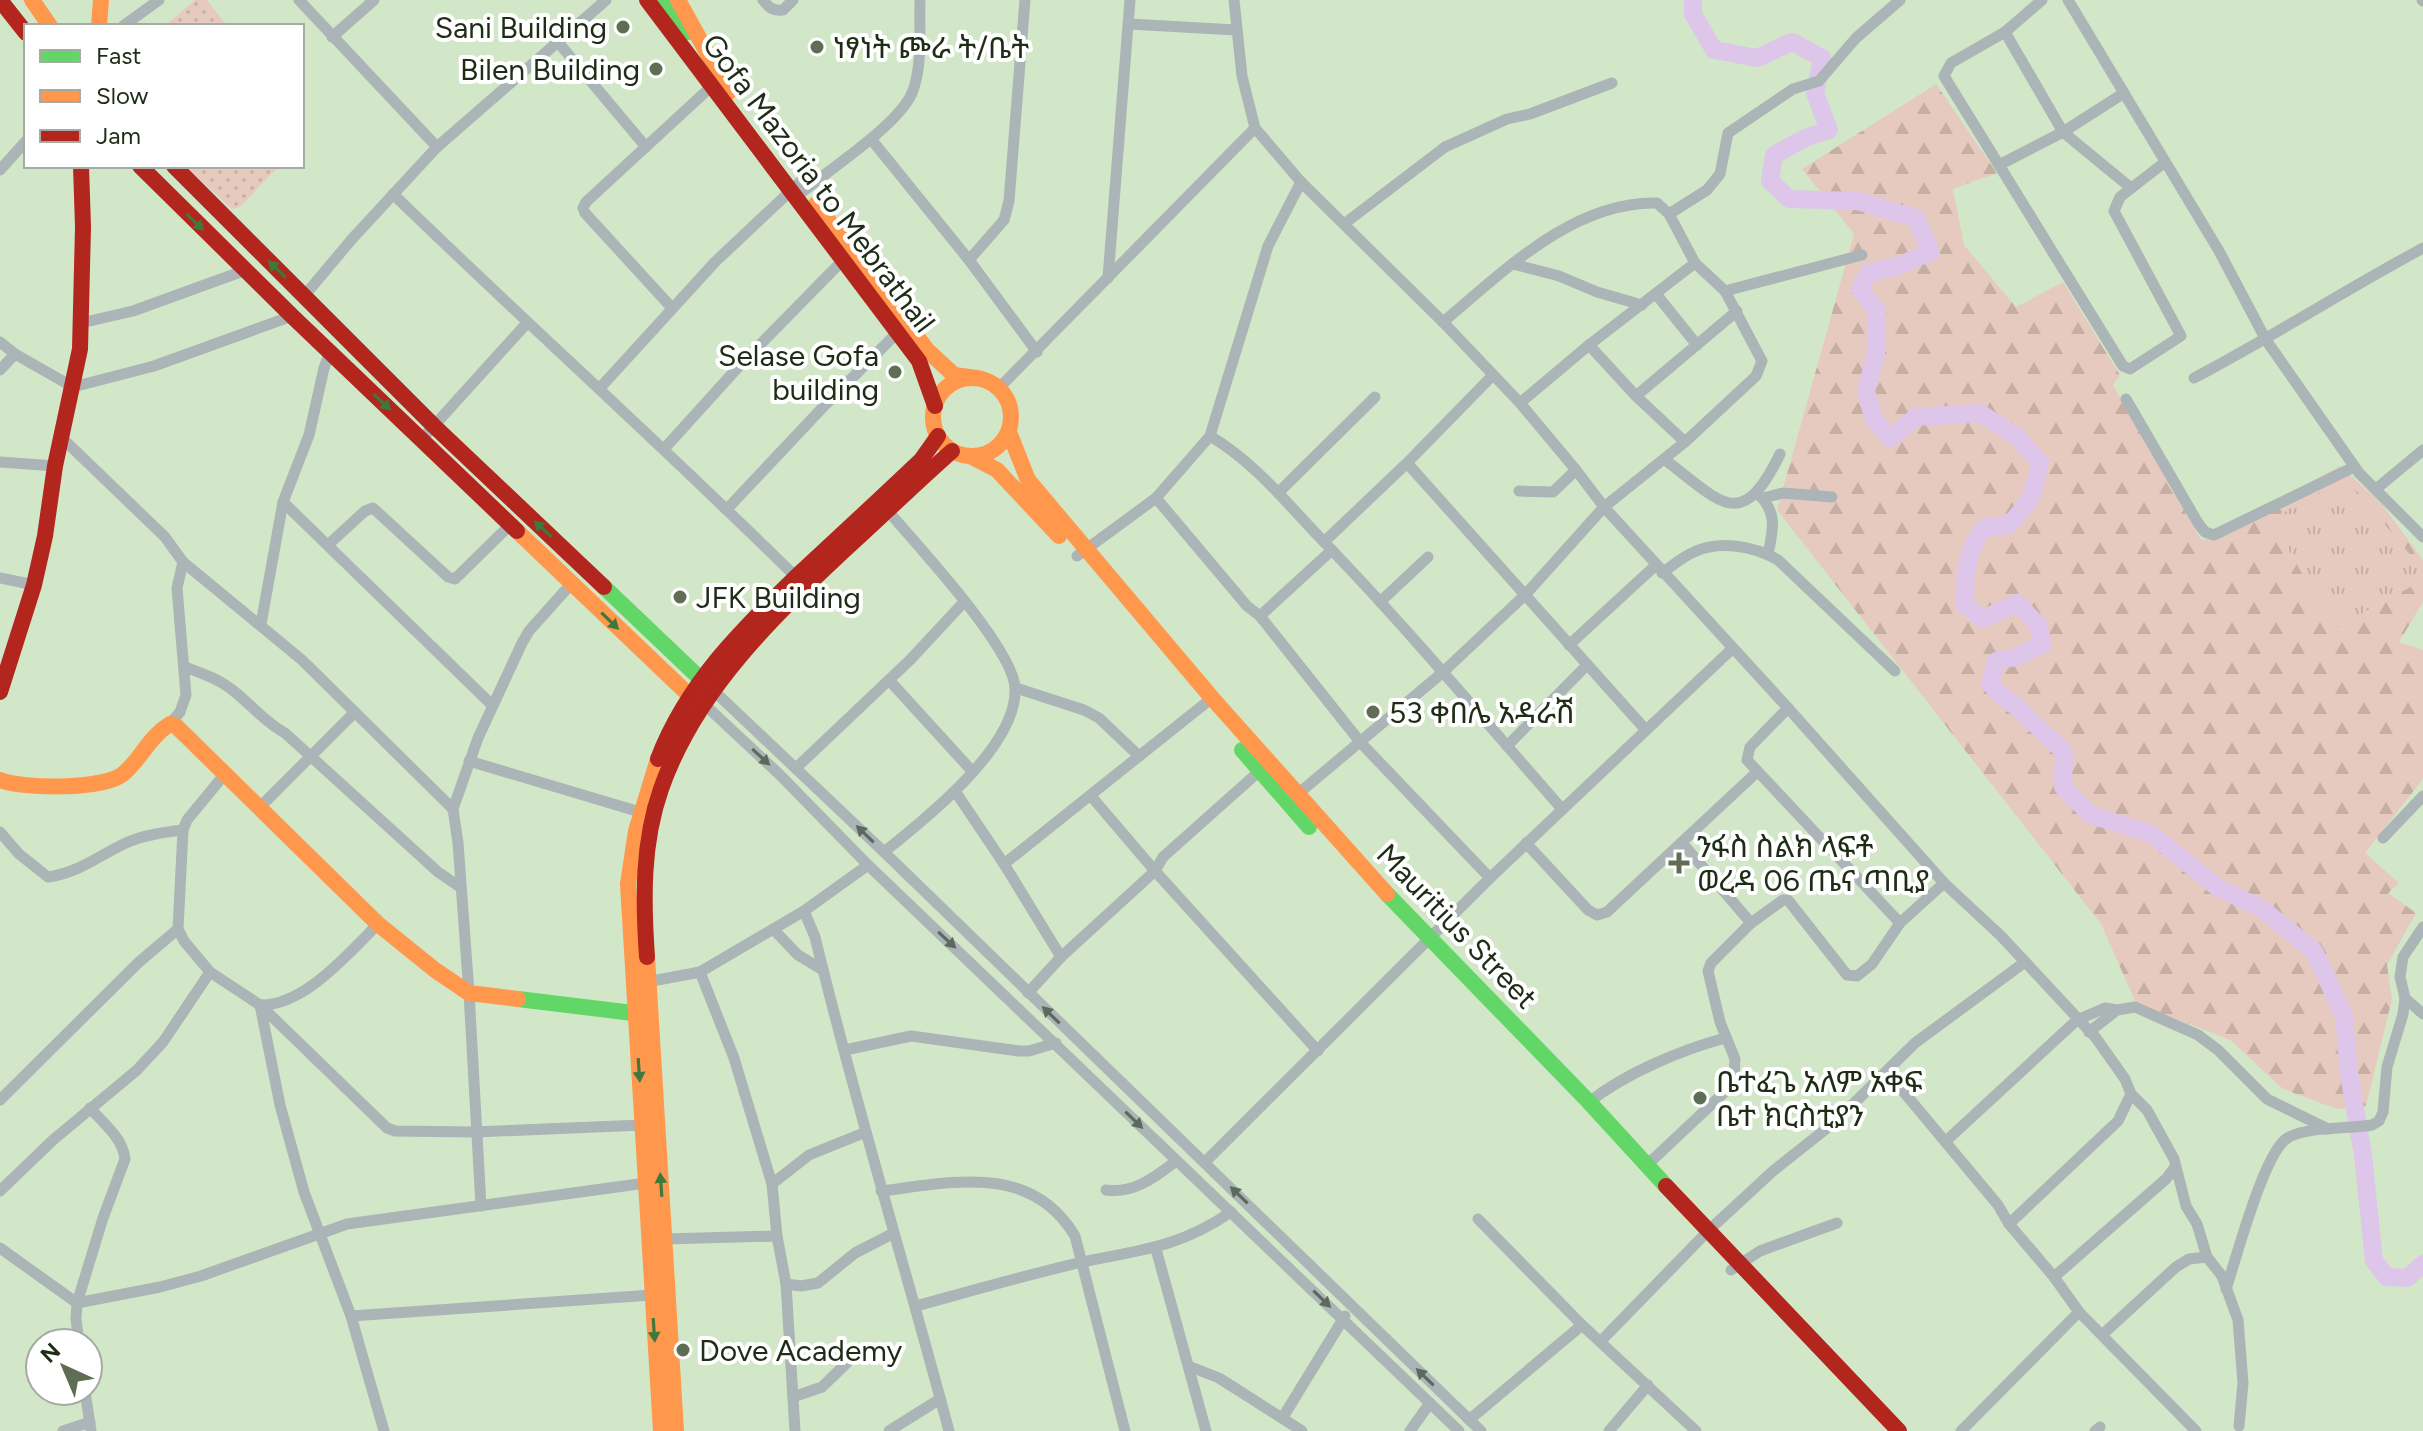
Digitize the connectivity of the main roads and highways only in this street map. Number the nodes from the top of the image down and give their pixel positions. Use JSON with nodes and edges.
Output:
{"nodes":[{"id":1,"x":0,"y":0,"type":"edge"},
{"id":2,"x":32,"y":0,"type":"edge"},
{"id":3,"x":101,"y":0,"type":"edge"},
{"id":4,"x":647,"y":0,"type":"edge"},
{"id":5,"x":671,"y":4,"type":"edge"},
{"id":6,"x":49,"y":24,"type":"edge"},
{"id":7,"x":99,"y":24,"type":"edge"},
{"id":8,"x":24,"y":30,"type":"edge"},
{"id":9,"x":703,"y":62,"type":"junction"},
{"id":10,"x":81,"y":168,"type":"edge"},
{"id":11,"x":142,"y":168,"type":"edge"},
{"id":12,"x":176,"y":168,"type":"edge"},
{"id":13,"x":902,"y":328,"type":"junction"},
{"id":14,"x":977,"y":378,"type":"junction"},
{"id":15,"x":935,"y":406,"type":"junction"},
{"id":16,"x":1009,"y":432,"type":"junction"},
{"id":17,"x":938,"y":436,"type":"junction"},
{"id":18,"x":952,"y":451,"type":"junction"},
{"id":19,"x":970,"y":456,"type":"junction"},
{"id":20,"x":1081,"y":552,"type":"junction"},
{"id":21,"x":0,"y":692,"type":"edge"},
{"id":22,"x":702,"y":692,"type":"junction"},
{"id":23,"x":0,"y":780,"type":"edge"},
{"id":24,"x":1424,"y":942,"type":"junction"},
{"id":25,"x":643,"y":1015,"type":"junction"},
{"id":26,"x":1704,"y":1234,"type":"junction"},
{"id":27,"x":1735,"y":1267,"type":"junction"},
{"id":28,"x":659,"y":1431,"type":"edge"},
{"id":29,"x":676,"y":1431,"type":"edge"},
{"id":30,"x":1885,"y":1431,"type":"edge"},
{"id":31,"x":1899,"y":1431,"type":"edge"}],
"edges":[{"from":1,"to":8,"type":"main road"},
{"from":2,"to":6,"type":"main road"},
{"from":3,"to":7,"type":"main road"},
{"from":4,"to":9,"type":"main road","name":"Gofa Mazoria to Mebrathail"},
{"from":5,"to":9,"type":"main road","name":"Gofa Mazoria to Mebrathail"},
{"from":9,"to":13,"type":"main road","name":"Gofa Mazoria to Mebrathail"},
{"from":10,"to":21,"type":"main road"},
{"from":11,"to":22,"type":"main road","one_way":true},
{"from":22,"to":12,"type":"main road","one_way":true},
{"from":13,"to":14,"type":"main road","name":"Gofa Mazoria to Mebrathail"},
{"from":13,"to":15,"type":"main road","name":"Gofa Mazoria to Mebrathail"},
{"from":14,"to":15,"type":"main road"},
{"from":14,"to":16,"type":"main road"},
{"from":15,"to":17,"type":"main road"},
{"from":16,"to":19,"type":"main road"},
{"from":16,"to":20,"type":"main road","name":"Mauritius Street"},
{"from":17,"to":18,"type":"main road"},
{"from":17,"to":22,"type":"main road"},
{"from":18,"to":19,"type":"main road"},
{"from":18,"to":22,"type":"main road"},
{"from":19,"to":20,"type":"main road","name":"Mauritius Street"},
{"from":20,"to":24,"type":"main road","name":"Mauritius Street"},
{"from":22,"to":25,"type":"main road"},
{"from":22,"to":25,"type":"main road"},
{"from":23,"to":25,"type":"main road"},
{"from":24,"to":26,"type":"main road","name":"Mauritius Street"},
{"from":24,"to":26,"type":"main road","name":"Mauritius Street"},
{"from":25,"to":28,"type":"main road","one_way":true},
{"from":29,"to":25,"type":"main road","one_way":true},
{"from":26,"to":27,"type":"main road","name":"Mauritius Street"},
{"from":27,"to":30,"type":"main road","name":"Mauritius Street"},
{"from":27,"to":31,"type":"main road","name":"Mauritius Street"}]}
